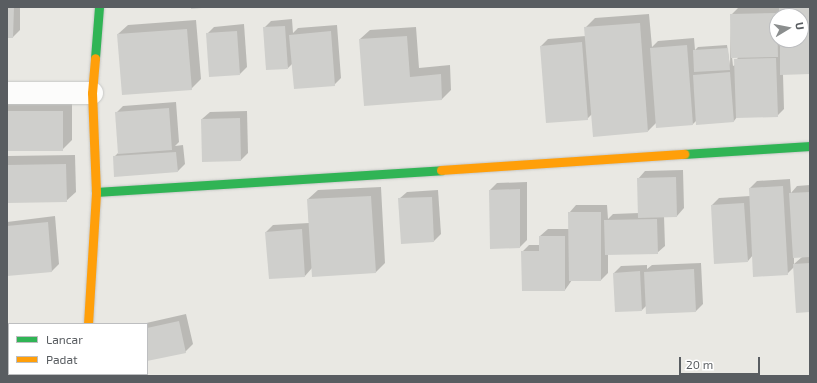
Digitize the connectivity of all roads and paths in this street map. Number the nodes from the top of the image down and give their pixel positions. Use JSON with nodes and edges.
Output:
{"nodes":[{"id":1,"x":99,"y":7,"type":"edge"},
{"id":2,"x":7,"y":92,"type":"edge"},
{"id":3,"x":92,"y":93,"type":"junction"},
{"id":4,"x":810,"y":146,"type":"edge"},
{"id":5,"x":96,"y":192,"type":"junction"},
{"id":6,"x":88,"y":323,"type":"edge"}],
"edges":[{"from":1,"to":3,"type":"street"},
{"from":2,"to":3,"type":"street"},
{"from":3,"to":5,"type":"street"},
{"from":4,"to":5,"type":"street"},
{"from":5,"to":6,"type":"street"}]}
